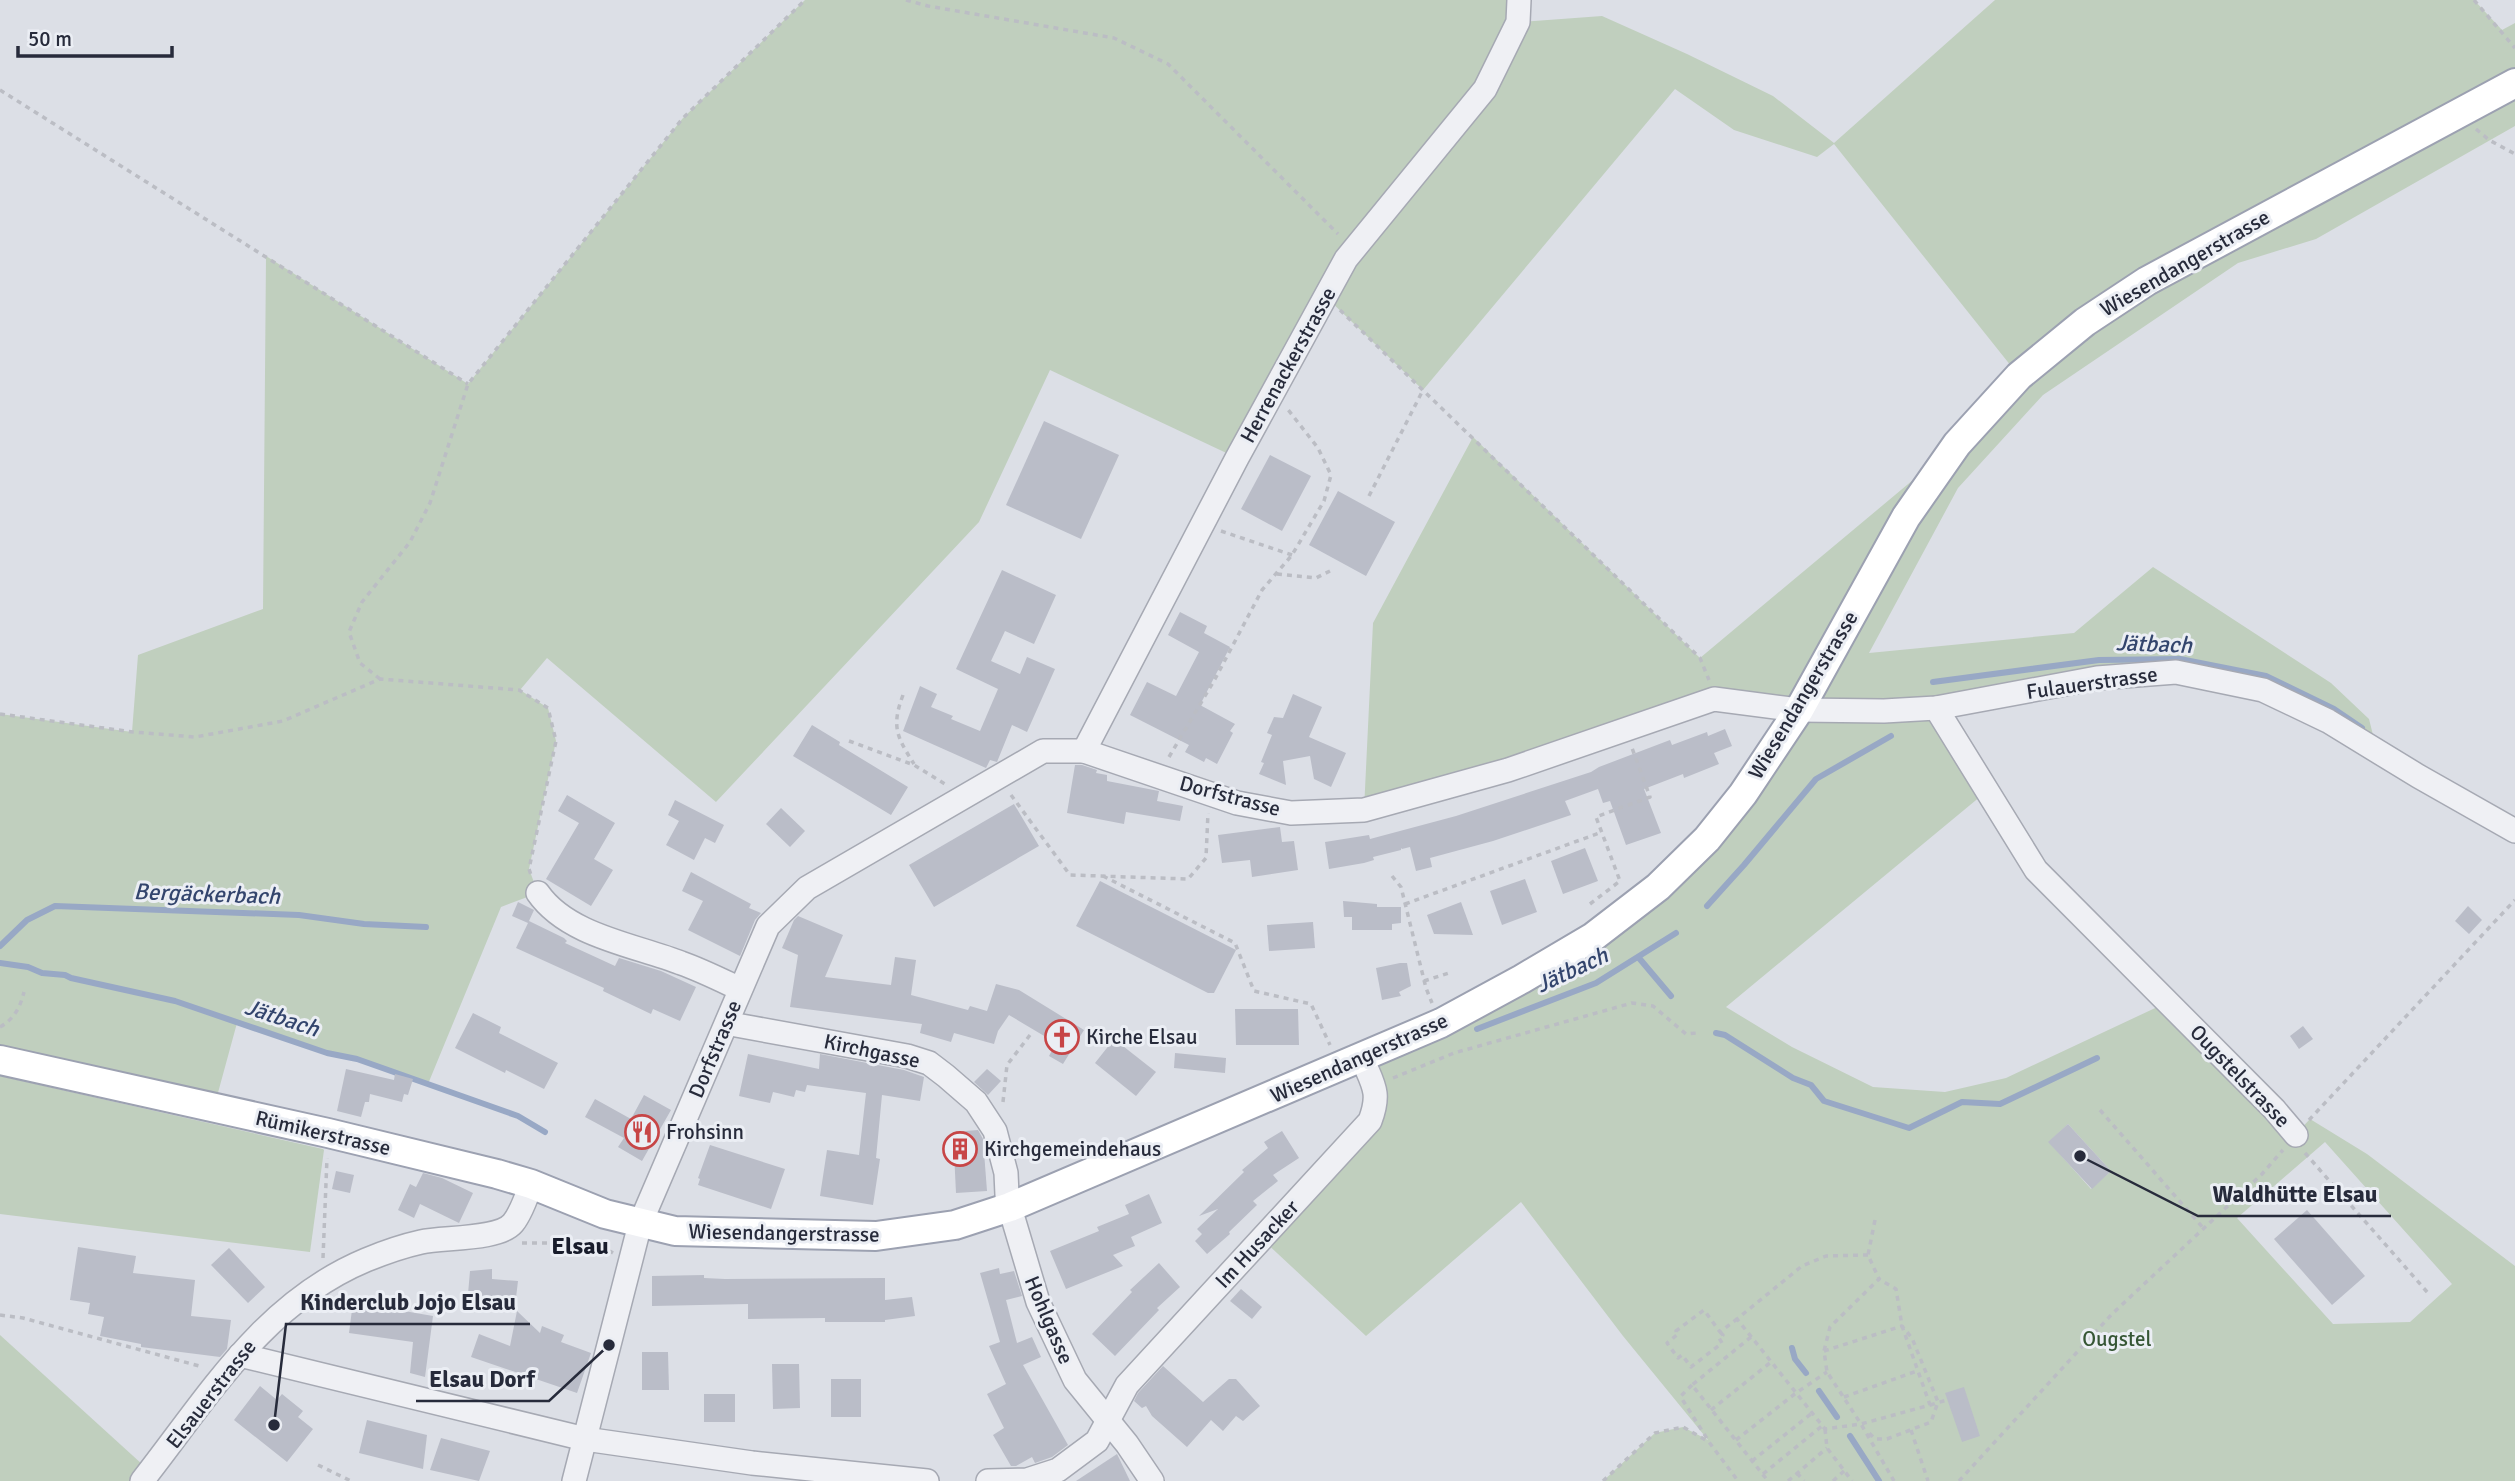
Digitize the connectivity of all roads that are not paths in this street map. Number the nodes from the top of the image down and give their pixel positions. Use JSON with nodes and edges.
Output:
{"nodes":[{"id":1,"x":1519,"y":0,"type":"edge"},
{"id":2,"x":2515,"y":83,"type":"edge"},
{"id":3,"x":1936,"y":708,"type":"junction"},
{"id":4,"x":1799,"y":710,"type":"junction"},
{"id":5,"x":1084,"y":751,"type":"junction"},
{"id":6,"x":2515,"y":831,"type":"edge"},
{"id":7,"x":538,"y":893,"type":"road end"},
{"id":8,"x":740,"y":989,"type":"junction"},
{"id":9,"x":727,"y":1021,"type":"junction"},
{"id":10,"x":1362,"y":1058,"type":"junction"},
{"id":11,"x":0,"y":1060,"type":"edge"},
{"id":12,"x":2296,"y":1135,"type":"road end"},
{"id":13,"x":531,"y":1184,"type":"junction"},
{"id":14,"x":1010,"y":1207,"type":"junction"},
{"id":15,"x":640,"y":1224,"type":"junction"},
{"id":16,"x":240,"y":1355,"type":"junction"},
{"id":17,"x":1108,"y":1422,"type":"junction"},
{"id":18,"x":585,"y":1439,"type":"junction"},
{"id":19,"x":142,"y":1481,"type":"edge"},
{"id":20,"x":574,"y":1481,"type":"edge"},
{"id":21,"x":927,"y":1481,"type":"edge"},
{"id":22,"x":988,"y":1481,"type":"edge"},
{"id":23,"x":1153,"y":1481,"type":"edge"}],
"edges":[{"from":1,"to":5,"type":"street","name":"Herrenackerstrasse"},
{"from":2,"to":4,"type":"main road","name":"Wiesendangerstrasse"},
{"from":3,"to":4,"type":"street","name":"Fulauerstrasse"},
{"from":3,"to":6,"type":"street","name":"Fulauerstrasse"},
{"from":3,"to":12,"type":"street","name":"Ougstelstrasse"},
{"from":4,"to":5,"type":"street","name":"Dorfstrasse"},
{"from":4,"to":10,"type":"main road","name":"Wiesendangerstrasse"},
{"from":5,"to":8,"type":"street","name":"Dorfstrasse"},
{"from":7,"to":8,"type":"street","name":"Dorfstrasse"},
{"from":8,"to":9,"type":"street","name":"Dorfstrasse"},
{"from":9,"to":14,"type":"street","name":"Kirchgasse"},
{"from":9,"to":15,"type":"street","name":"Dorfstrasse"},
{"from":10,"to":14,"type":"main road","name":"Wiesendangerstrasse"},
{"from":10,"to":17,"type":"street","name":"Im Husacker"},
{"from":11,"to":13,"type":"main road","name":"Rümikerstrasse"},
{"from":13,"to":15,"type":"main road","name":"Rümikerstrasse"},
{"from":13,"to":16,"type":"street","name":"Elsauerstrasse"},
{"from":14,"to":15,"type":"main road","name":"Wiesendangerstrasse"},
{"from":14,"to":17,"type":"street","name":"Hohlgasse"},
{"from":15,"to":18,"type":"street","name":"Dorfstrasse"},
{"from":16,"to":18,"type":"street"},
{"from":16,"to":19,"type":"street","name":"Elsauerstrasse"},
{"from":17,"to":22,"type":"street","name":"Im Husacker"},
{"from":17,"to":23,"type":"street","name":"Hohlgasse"},
{"from":18,"to":20,"type":"street","name":"Dorfstrasse"},
{"from":18,"to":21,"type":"street"}]}
